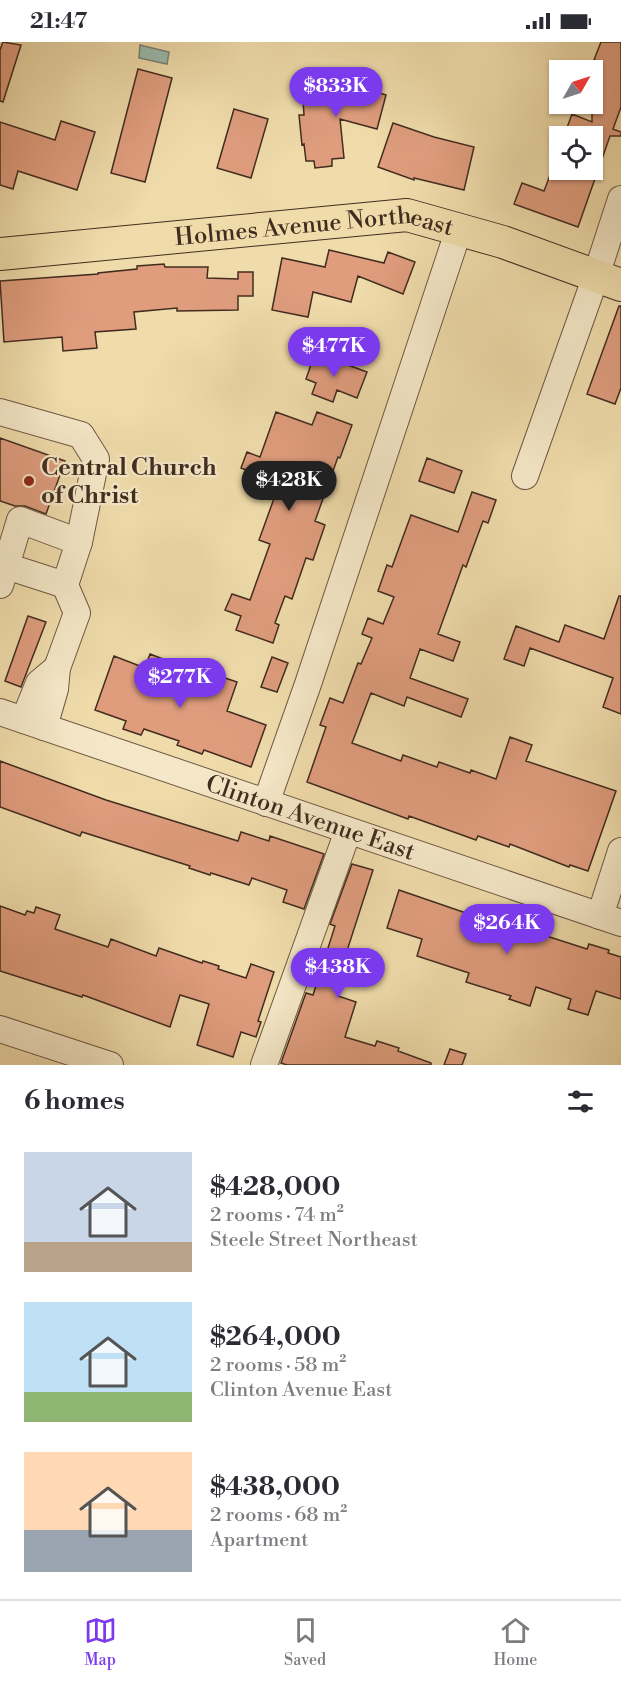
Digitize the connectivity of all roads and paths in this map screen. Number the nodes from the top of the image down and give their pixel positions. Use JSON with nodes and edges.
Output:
{"nodes":[{"id":1,"x":621,"y":199,"type":"edge"},
{"id":2,"x":459,"y":229,"type":"junction"},
{"id":3,"x":0,"y":254,"type":"edge"},
{"id":4,"x":609,"y":281,"type":"edge"},
{"id":5,"x":0,"y":412,"type":"edge"},
{"id":6,"x":525,"y":476,"type":"dead end"},
{"id":7,"x":79,"y":542,"type":"junction"},
{"id":8,"x":3,"y":576,"type":"edge"},
{"id":9,"x":65,"y":585,"type":"junction"},
{"id":10,"x":0,"y":712,"type":"edge"},
{"id":11,"x":34,"y":724,"type":"junction"},
{"id":12,"x":266,"y":803,"type":"junction"},
{"id":13,"x":348,"y":831,"type":"junction"},
{"id":14,"x":621,"y":851,"type":"edge"},
{"id":15,"x":610,"y":920,"type":"edge"},
{"id":16,"x":0,"y":1029,"type":"edge"},
{"id":17,"x":111,"y":1065,"type":"edge"},
{"id":18,"x":264,"y":1065,"type":"edge"}],
"edges":[{"from":1,"to":4,"type":"street"},
{"from":2,"to":3,"type":"main road","name":"Holmes Avenue Northeast"},
{"from":2,"to":4,"type":"main road","name":"Holmes Avenue Northeast"},
{"from":2,"to":12,"type":"street"},
{"from":4,"to":6,"type":"street"},
{"from":5,"to":7,"type":"street"},
{"from":7,"to":8,"type":"street"},
{"from":7,"to":9,"type":"street"},
{"from":8,"to":9,"type":"street"},
{"from":9,"to":11,"type":"street"},
{"from":10,"to":11,"type":"street","name":"Clinton Avenue East"},
{"from":11,"to":12,"type":"street","name":"Clinton Avenue East"},
{"from":12,"to":13,"type":"street","name":"Clinton Avenue East"},
{"from":13,"to":15,"type":"street","name":"Clinton Avenue East"},
{"from":13,"to":18,"type":"street"},
{"from":14,"to":15,"type":"street"},
{"from":16,"to":17,"type":"street"}]}
